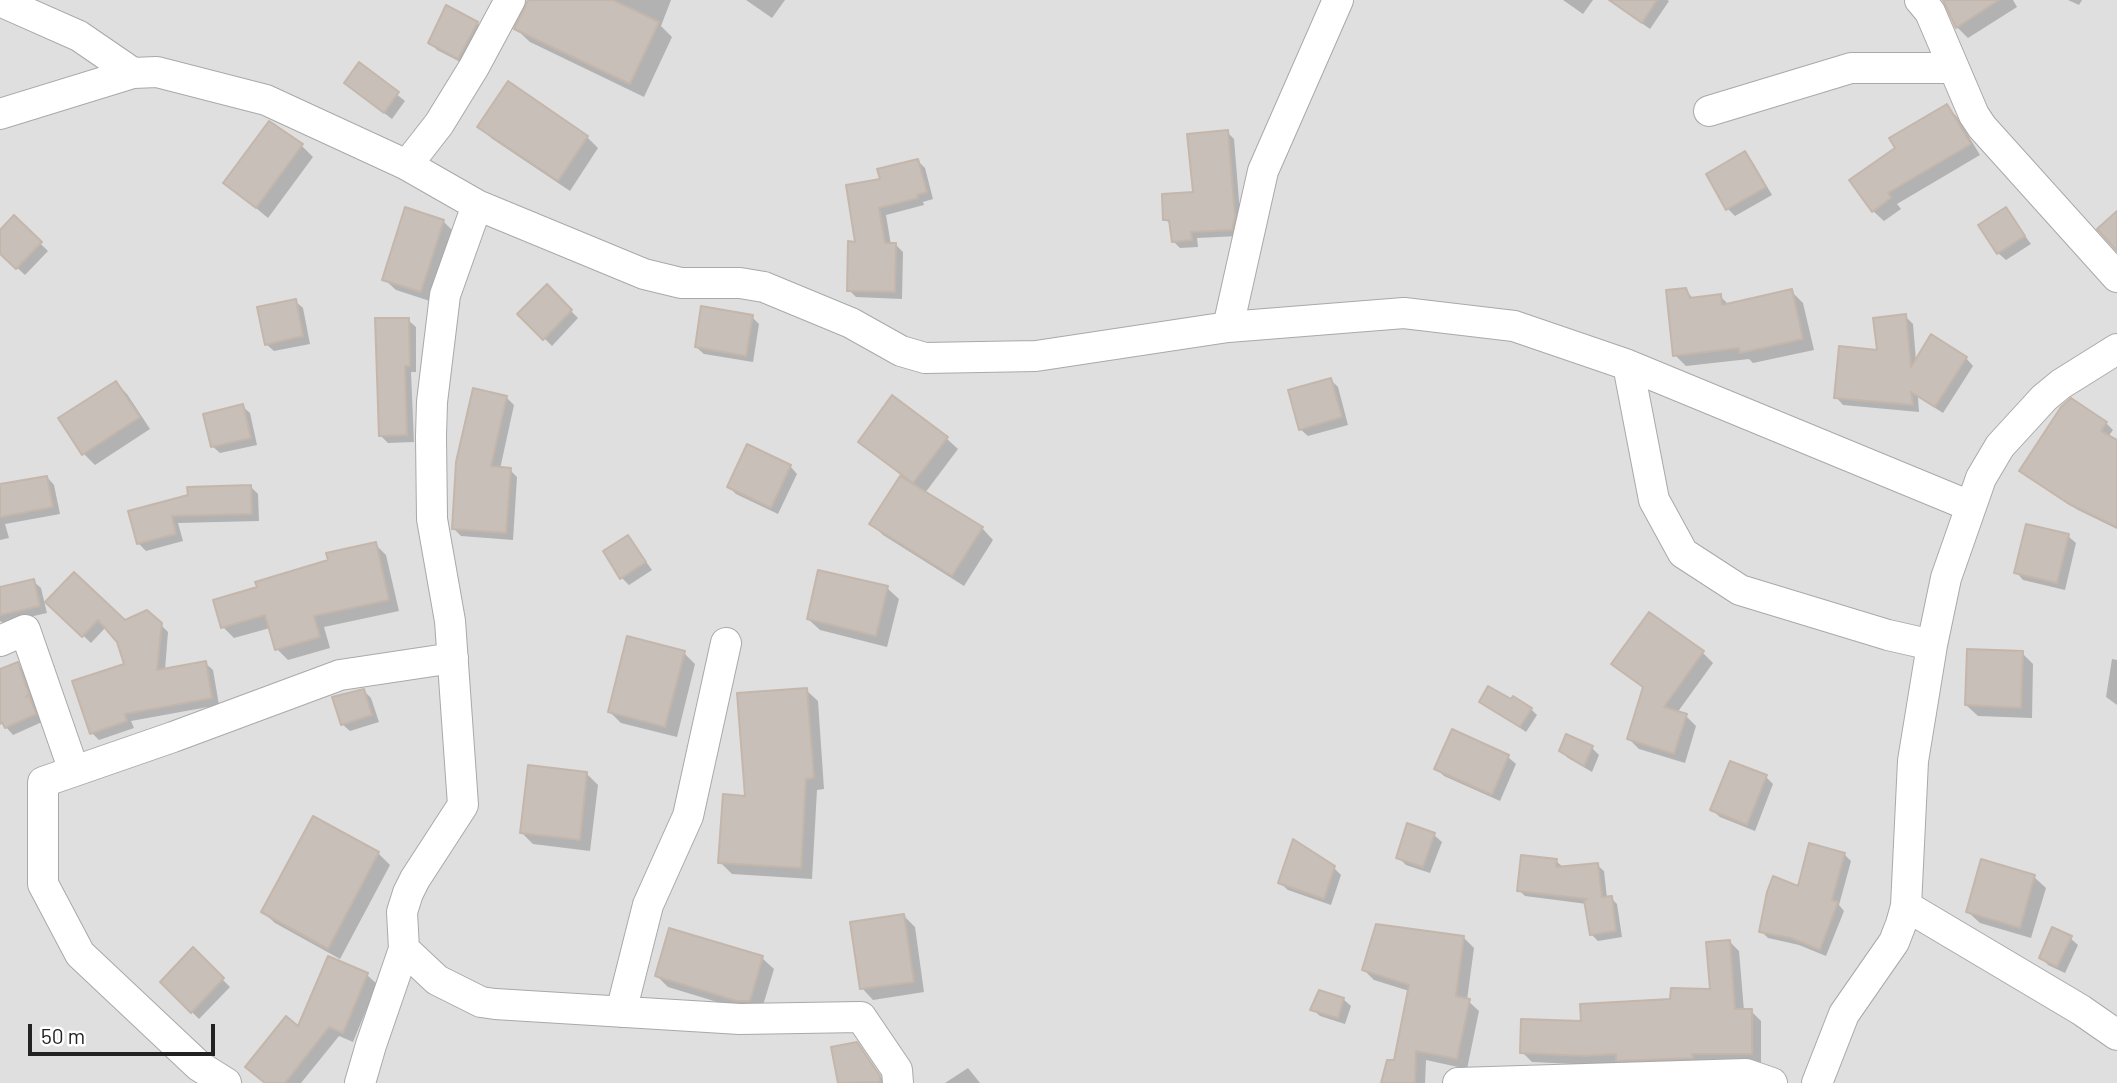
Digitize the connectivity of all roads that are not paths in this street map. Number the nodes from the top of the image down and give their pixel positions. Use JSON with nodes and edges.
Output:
{"nodes":[{"id":1,"x":510,"y":0,"type":"edge"},
{"id":2,"x":1338,"y":0,"type":"edge"},
{"id":3,"x":1920,"y":0,"type":"edge"},
{"id":4,"x":0,"y":1,"type":"edge"},
{"id":5,"x":1953,"y":68,"type":"junction"},
{"id":6,"x":133,"y":73,"type":"junction"},
{"id":7,"x":1709,"y":111,"type":"dead end"},
{"id":8,"x":0,"y":114,"type":"edge"},
{"id":9,"x":407,"y":165,"type":"junction"},
{"id":10,"x":477,"y":205,"type":"junction"},
{"id":11,"x":2117,"y":278,"type":"edge"},
{"id":12,"x":1228,"y":327,"type":"junction"},
{"id":13,"x":2117,"y":349,"type":"edge"},
{"id":14,"x":1628,"y":365,"type":"junction"},
{"id":15,"x":1970,"y":506,"type":"junction"},
{"id":16,"x":0,"y":641,"type":"edge"},
{"id":17,"x":726,"y":643,"type":"dead end"},
{"id":18,"x":1932,"y":645,"type":"junction"},
{"id":19,"x":453,"y":658,"type":"junction"},
{"id":20,"x":74,"y":771,"type":"junction"},
{"id":21,"x":1906,"y":906,"type":"junction"},
{"id":22,"x":404,"y":949,"type":"junction"},
{"id":23,"x":621,"y":1012,"type":"junction"},
{"id":24,"x":2117,"y":1035,"type":"edge"},
{"id":25,"x":226,"y":1083,"type":"edge"},
{"id":26,"x":360,"y":1083,"type":"edge"},
{"id":27,"x":898,"y":1083,"type":"edge"},
{"id":28,"x":1458,"y":1083,"type":"edge"},
{"id":29,"x":1772,"y":1083,"type":"edge"},
{"id":30,"x":1817,"y":1083,"type":"edge"}],
"edges":[{"from":1,"to":9,"type":"street"},
{"from":2,"to":12,"type":"street"},
{"from":3,"to":5,"type":"street"},
{"from":4,"to":6,"type":"street"},
{"from":5,"to":7,"type":"street"},
{"from":5,"to":11,"type":"street"},
{"from":6,"to":8,"type":"street"},
{"from":6,"to":9,"type":"street"},
{"from":9,"to":10,"type":"street"},
{"from":10,"to":12,"type":"street"},
{"from":10,"to":19,"type":"street"},
{"from":12,"to":14,"type":"street"},
{"from":13,"to":15,"type":"street"},
{"from":14,"to":15,"type":"street"},
{"from":14,"to":18,"type":"street"},
{"from":15,"to":18,"type":"street"},
{"from":16,"to":20,"type":"street"},
{"from":17,"to":23,"type":"street"},
{"from":18,"to":21,"type":"street"},
{"from":19,"to":20,"type":"street"},
{"from":19,"to":22,"type":"street"},
{"from":20,"to":25,"type":"street"},
{"from":21,"to":24,"type":"street"},
{"from":21,"to":30,"type":"street"},
{"from":22,"to":23,"type":"street"},
{"from":22,"to":26,"type":"street"},
{"from":23,"to":27,"type":"street"},
{"from":28,"to":29,"type":"street"}]}
